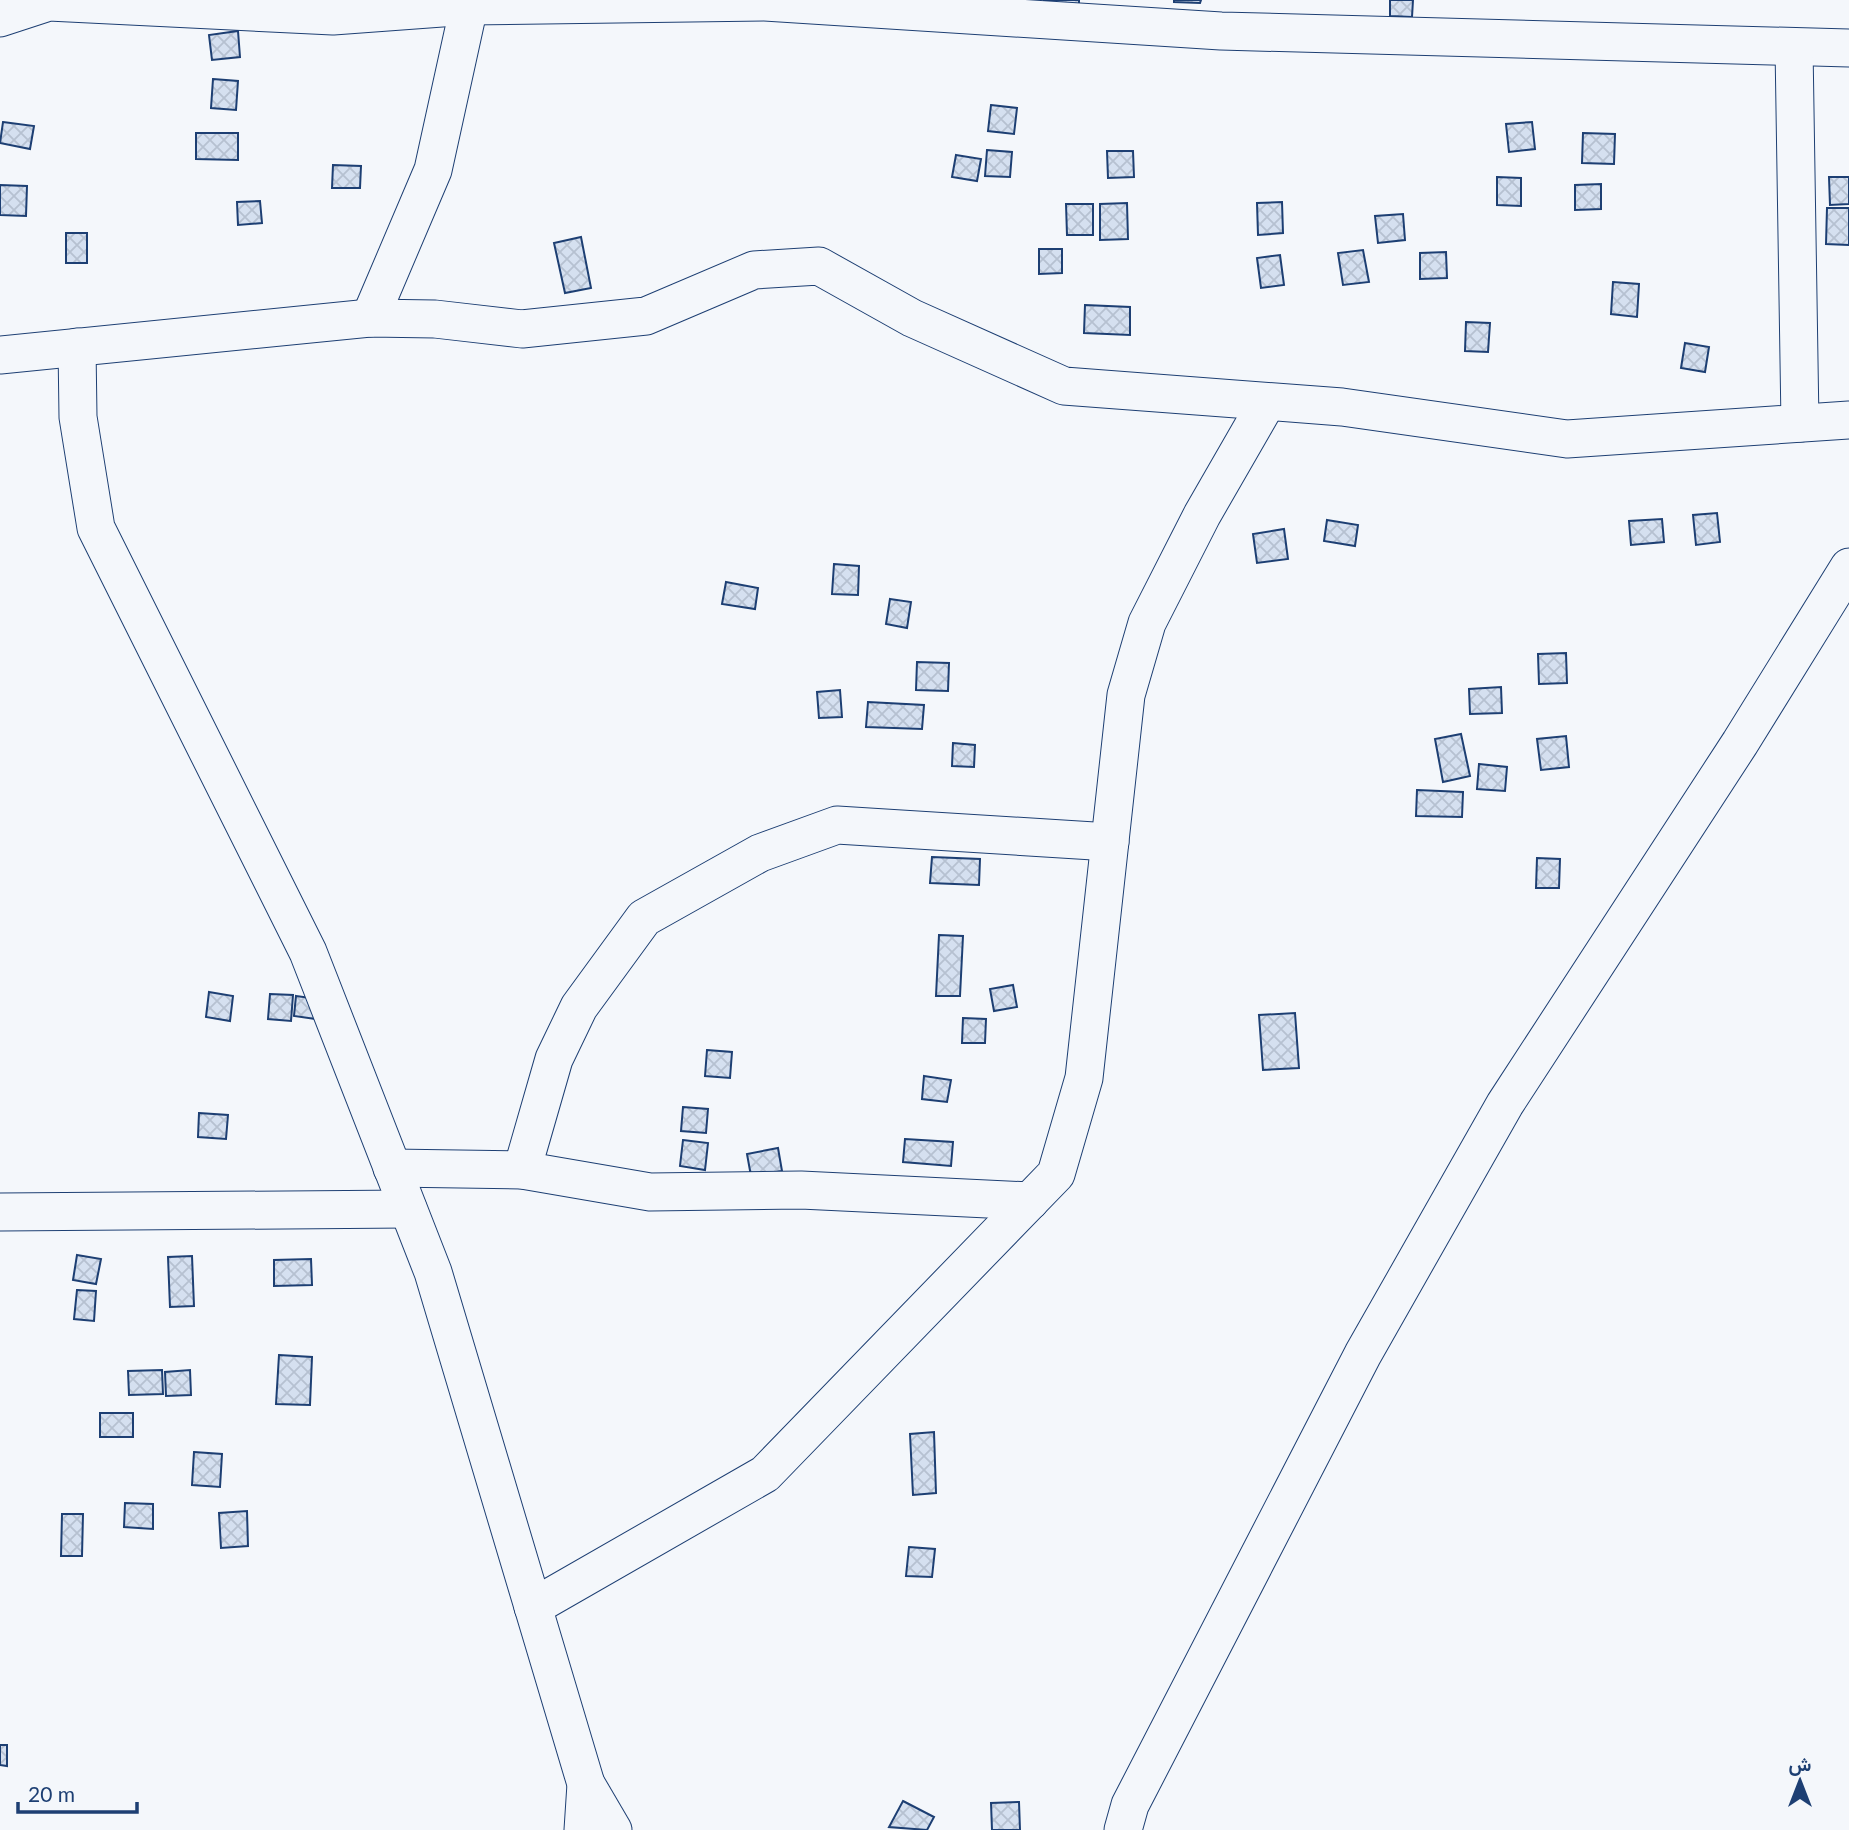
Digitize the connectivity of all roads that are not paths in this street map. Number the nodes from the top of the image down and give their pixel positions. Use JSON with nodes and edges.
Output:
{"nodes":[{"id":1,"x":468,"y":6,"type":"junction"},
{"id":2,"x":0,"y":18,"type":"edge"},
{"id":3,"x":1794,"y":47,"type":"junction"},
{"id":4,"x":1849,"y":48,"type":"edge"},
{"id":5,"x":370,"y":317,"type":"junction"},
{"id":6,"x":77,"y":347,"type":"junction"},
{"id":7,"x":0,"y":355,"type":"edge"},
{"id":8,"x":1266,"y":402,"type":"junction"},
{"id":9,"x":1849,"y":420,"type":"edge"},
{"id":10,"x":1800,"y":424,"type":"junction"},
{"id":11,"x":1849,"y":566,"type":"edge"},
{"id":12,"x":1110,"y":842,"type":"junction"},
{"id":13,"x":392,"y":1168,"type":"junction"},
{"id":14,"x":522,"y":1170,"type":"junction"},
{"id":15,"x":1030,"y":1201,"type":"junction"},
{"id":16,"x":408,"y":1209,"type":"junction"},
{"id":17,"x":0,"y":1212,"type":"edge"},
{"id":18,"x":533,"y":1607,"type":"junction"},
{"id":19,"x":586,"y":1784,"type":"junction"},
{"id":20,"x":583,"y":1830,"type":"edge"},
{"id":21,"x":613,"y":1830,"type":"edge"},
{"id":22,"x":1123,"y":1830,"type":"edge"}],
"edges":[{"from":1,"to":2,"type":"street"},
{"from":1,"to":3,"type":"street"},
{"from":1,"to":5,"type":"street"},
{"from":3,"to":4,"type":"street"},
{"from":3,"to":10,"type":"street"},
{"from":5,"to":6,"type":"street"},
{"from":5,"to":8,"type":"street"},
{"from":6,"to":7,"type":"street"},
{"from":6,"to":13,"type":"street"},
{"from":8,"to":10,"type":"street"},
{"from":8,"to":12,"type":"street"},
{"from":9,"to":10,"type":"street"},
{"from":11,"to":22,"type":"street"},
{"from":12,"to":14,"type":"street"},
{"from":12,"to":15,"type":"street"},
{"from":13,"to":14,"type":"street"},
{"from":13,"to":16,"type":"street"},
{"from":14,"to":15,"type":"street"},
{"from":15,"to":18,"type":"street"},
{"from":16,"to":17,"type":"street"},
{"from":16,"to":18,"type":"street"},
{"from":18,"to":19,"type":"street"},
{"from":19,"to":20,"type":"street"},
{"from":19,"to":21,"type":"street"}]}
